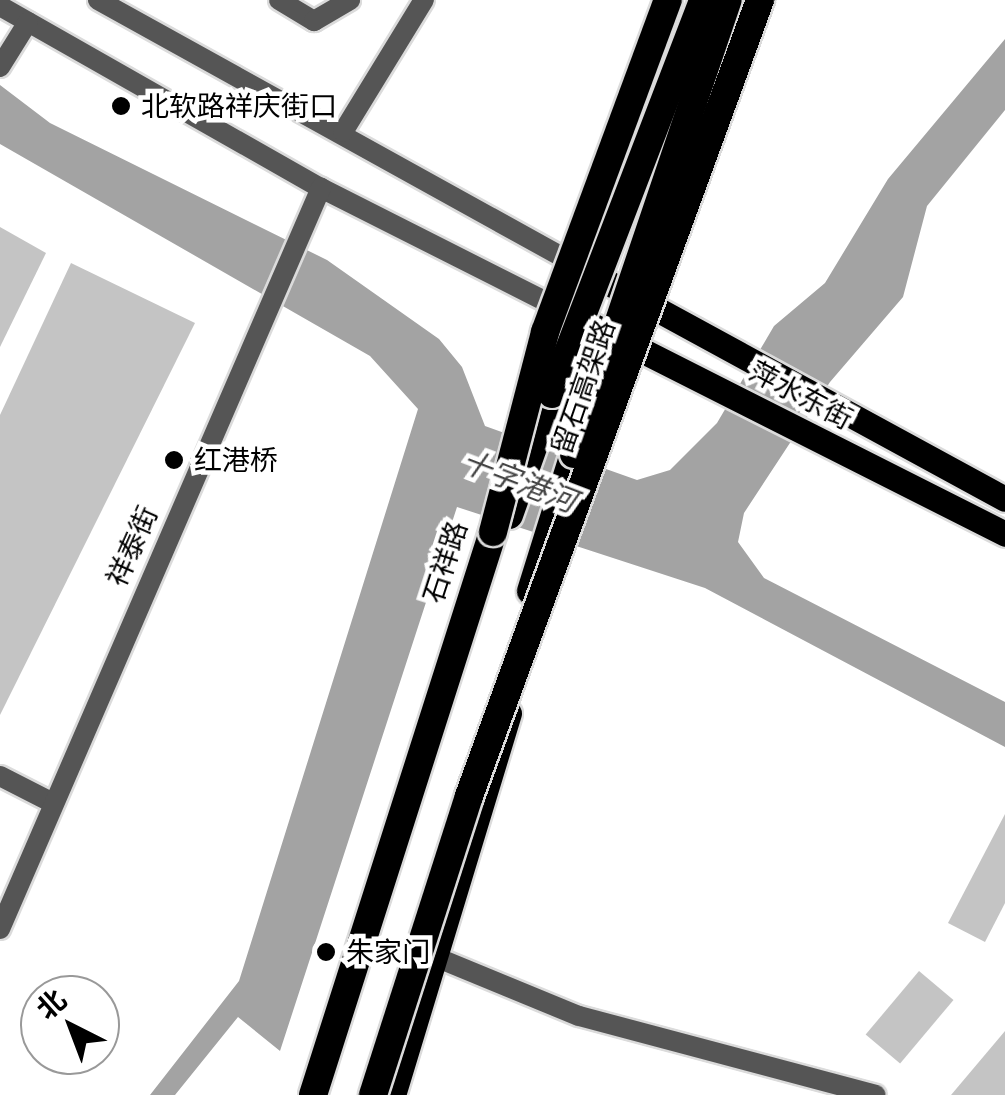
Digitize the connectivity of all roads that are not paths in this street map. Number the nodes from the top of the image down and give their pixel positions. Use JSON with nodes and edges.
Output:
{"nodes":[{"id":1,"x":98,"y":0,"type":"edge"},
{"id":2,"x":279,"y":0,"type":"edge"},
{"id":3,"x":350,"y":0,"type":"edge"},
{"id":4,"x":424,"y":0,"type":"edge"},
{"id":5,"x":668,"y":0,"type":"edge"},
{"id":6,"x":690,"y":0,"type":"edge"},
{"id":7,"x":703,"y":0,"type":"edge"},
{"id":8,"x":728,"y":0,"type":"edge"},
{"id":9,"x":743,"y":0,"type":"edge"},
{"id":10,"x":760,"y":0,"type":"edge"},
{"id":11,"x":0,"y":6,"type":"edge"},
{"id":12,"x":28,"y":22,"type":"junction"},
{"id":13,"x":2,"y":64,"type":"edge"},
{"id":14,"x":343,"y":132,"type":"junction"},
{"id":15,"x":321,"y":188,"type":"junction"},
{"id":16,"x":586,"y":270,"type":"junction"},
{"id":17,"x":638,"y":292,"type":"junction"},
{"id":18,"x":568,"y":312,"type":"junction"},
{"id":19,"x":624,"y":335,"type":"junction"},
{"id":20,"x":1005,"y":499,"type":"edge"},
{"id":21,"x":1005,"y":534,"type":"edge"},
{"id":22,"x":472,"y":619,"type":"junction"},
{"id":23,"x":0,"y":776,"type":"edge"},
{"id":24,"x":468,"y":796,"type":"junction"},
{"id":25,"x":48,"y":801,"type":"junction"},
{"id":26,"x":0,"y":929,"type":"edge"},
{"id":27,"x":438,"y":958,"type":"junction"},
{"id":28,"x":301,"y":1095,"type":"edge"},
{"id":29,"x":314,"y":1095,"type":"edge"},
{"id":30,"x":373,"y":1095,"type":"edge"},
{"id":31,"x":393,"y":1095,"type":"edge"},
{"id":32,"x":876,"y":1095,"type":"edge"}],
"edges":[{"from":1,"to":14,"type":"street"},
{"from":2,"to":3,"type":"street"},
{"from":4,"to":14,"type":"street"},
{"from":5,"to":22,"type":"highway","name":"留石高架路","bridge":true},
{"from":6,"to":16,"type":"main road","name":"石祥路"},
{"from":7,"to":22,"type":"highway","name":"留石高架路","bridge":true},
{"from":8,"to":24,"type":"highway","name":"留石高架路","bridge":true},
{"from":9,"to":17,"type":"main road"},
{"from":10,"to":24,"type":"highway","name":"留石高架路","bridge":true},
{"from":11,"to":12,"type":"street"},
{"from":12,"to":13,"type":"street"},
{"from":12,"to":15,"type":"street"},
{"from":14,"to":16,"type":"street"},
{"from":15,"to":18,"type":"street"},
{"from":15,"to":25,"type":"street","name":"祥泰街"},
{"from":16,"to":17,"type":"main road","name":"萍水东街"},
{"from":16,"to":18,"type":"main road","name":"石祥路"},
{"from":17,"to":19,"type":"main road"},
{"from":17,"to":20,"type":"main road","name":"萍水东街"},
{"from":18,"to":19,"type":"main road","name":"萍水东街"},
{"from":18,"to":28,"type":"main road","name":"石祥路","bridge":true},
{"from":19,"to":21,"type":"main road","name":"萍水东街"},
{"from":19,"to":27,"type":"main road","bridge":true},
{"from":22,"to":29,"type":"highway","name":"留石高架路"},
{"from":23,"to":25,"type":"street"},
{"from":24,"to":30,"type":"highway","name":"留石高架路","bridge":true},
{"from":25,"to":26,"type":"street","name":"祥泰街"},
{"from":27,"to":31,"type":"main road"},
{"from":27,"to":32,"type":"street"}]}
